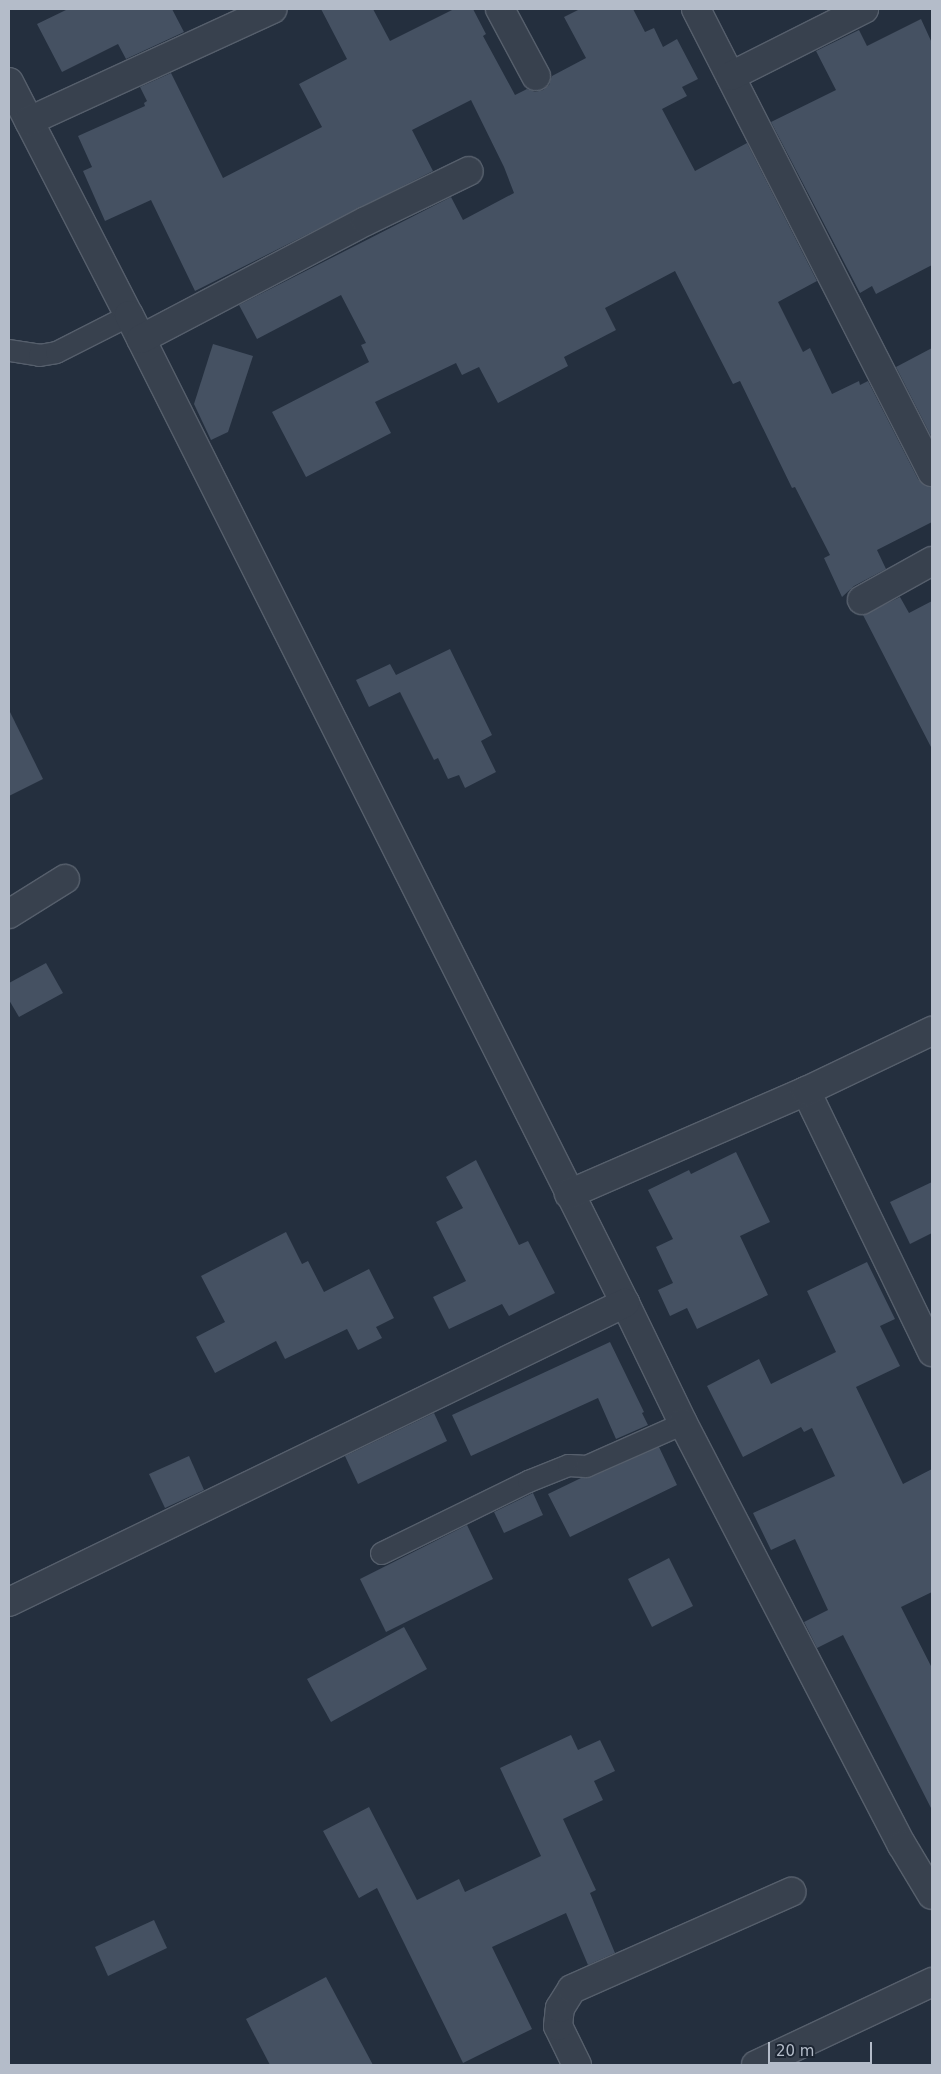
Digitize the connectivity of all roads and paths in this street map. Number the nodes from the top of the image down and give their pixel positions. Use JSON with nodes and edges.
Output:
{"nodes":[{"id":1,"x":272,"y":9,"type":"edge"},
{"id":2,"x":500,"y":9,"type":"edge"},
{"id":3,"x":696,"y":9,"type":"edge"},
{"id":4,"x":864,"y":9,"type":"edge"},
{"id":5,"x":536,"y":76,"type":"dead end"},
{"id":6,"x":731,"y":76,"type":"junction"},
{"id":7,"x":9,"y":82,"type":"edge"},
{"id":8,"x":29,"y":121,"type":"junction"},
{"id":9,"x":469,"y":171,"type":"dead end"},
{"id":10,"x":129,"y":314,"type":"junction"},
{"id":11,"x":141,"y":339,"type":"junction"},
{"id":12,"x":9,"y":350,"type":"edge"},
{"id":13,"x":932,"y":472,"type":"edge"},
{"id":14,"x":932,"y":561,"type":"edge"},
{"id":15,"x":862,"y":600,"type":"dead end"},
{"id":16,"x":65,"y":879,"type":"dead end"},
{"id":17,"x":9,"y":914,"type":"edge"},
{"id":18,"x":932,"y":1031,"type":"edge"},
{"id":19,"x":806,"y":1091,"type":"junction"},
{"id":20,"x":569,"y":1194,"type":"junction"},
{"id":21,"x":625,"y":1303,"type":"junction"},
{"id":22,"x":932,"y":1352,"type":"edge"},
{"id":23,"x":683,"y":1423,"type":"junction"},
{"id":24,"x":381,"y":1553,"type":"dead end"},
{"id":25,"x":9,"y":1602,"type":"edge"},
{"id":26,"x":791,"y":1892,"type":"dead end"},
{"id":27,"x":932,"y":1895,"type":"edge"},
{"id":28,"x":932,"y":1982,"type":"edge"},
{"id":29,"x":577,"y":2065,"type":"edge"},
{"id":30,"x":756,"y":2065,"type":"edge"}],
"edges":[{"from":1,"to":8,"type":"street"},
{"from":2,"to":5,"type":"street"},
{"from":3,"to":6,"type":"street"},
{"from":4,"to":6,"type":"street"},
{"from":6,"to":13,"type":"street"},
{"from":7,"to":8,"type":"street"},
{"from":8,"to":10,"type":"street"},
{"from":9,"to":11,"type":"street"},
{"from":10,"to":11,"type":"street"},
{"from":10,"to":12,"type":"lane"},
{"from":11,"to":20,"type":"street"},
{"from":14,"to":15,"type":"street"},
{"from":16,"to":17,"type":"street"},
{"from":18,"to":19,"type":"street"},
{"from":19,"to":20,"type":"street"},
{"from":19,"to":22,"type":"street"},
{"from":20,"to":21,"type":"street"},
{"from":21,"to":23,"type":"street"},
{"from":21,"to":25,"type":"street"},
{"from":23,"to":24,"type":"lane"},
{"from":23,"to":27,"type":"street"},
{"from":26,"to":29,"type":"street"},
{"from":28,"to":30,"type":"street"}]}
